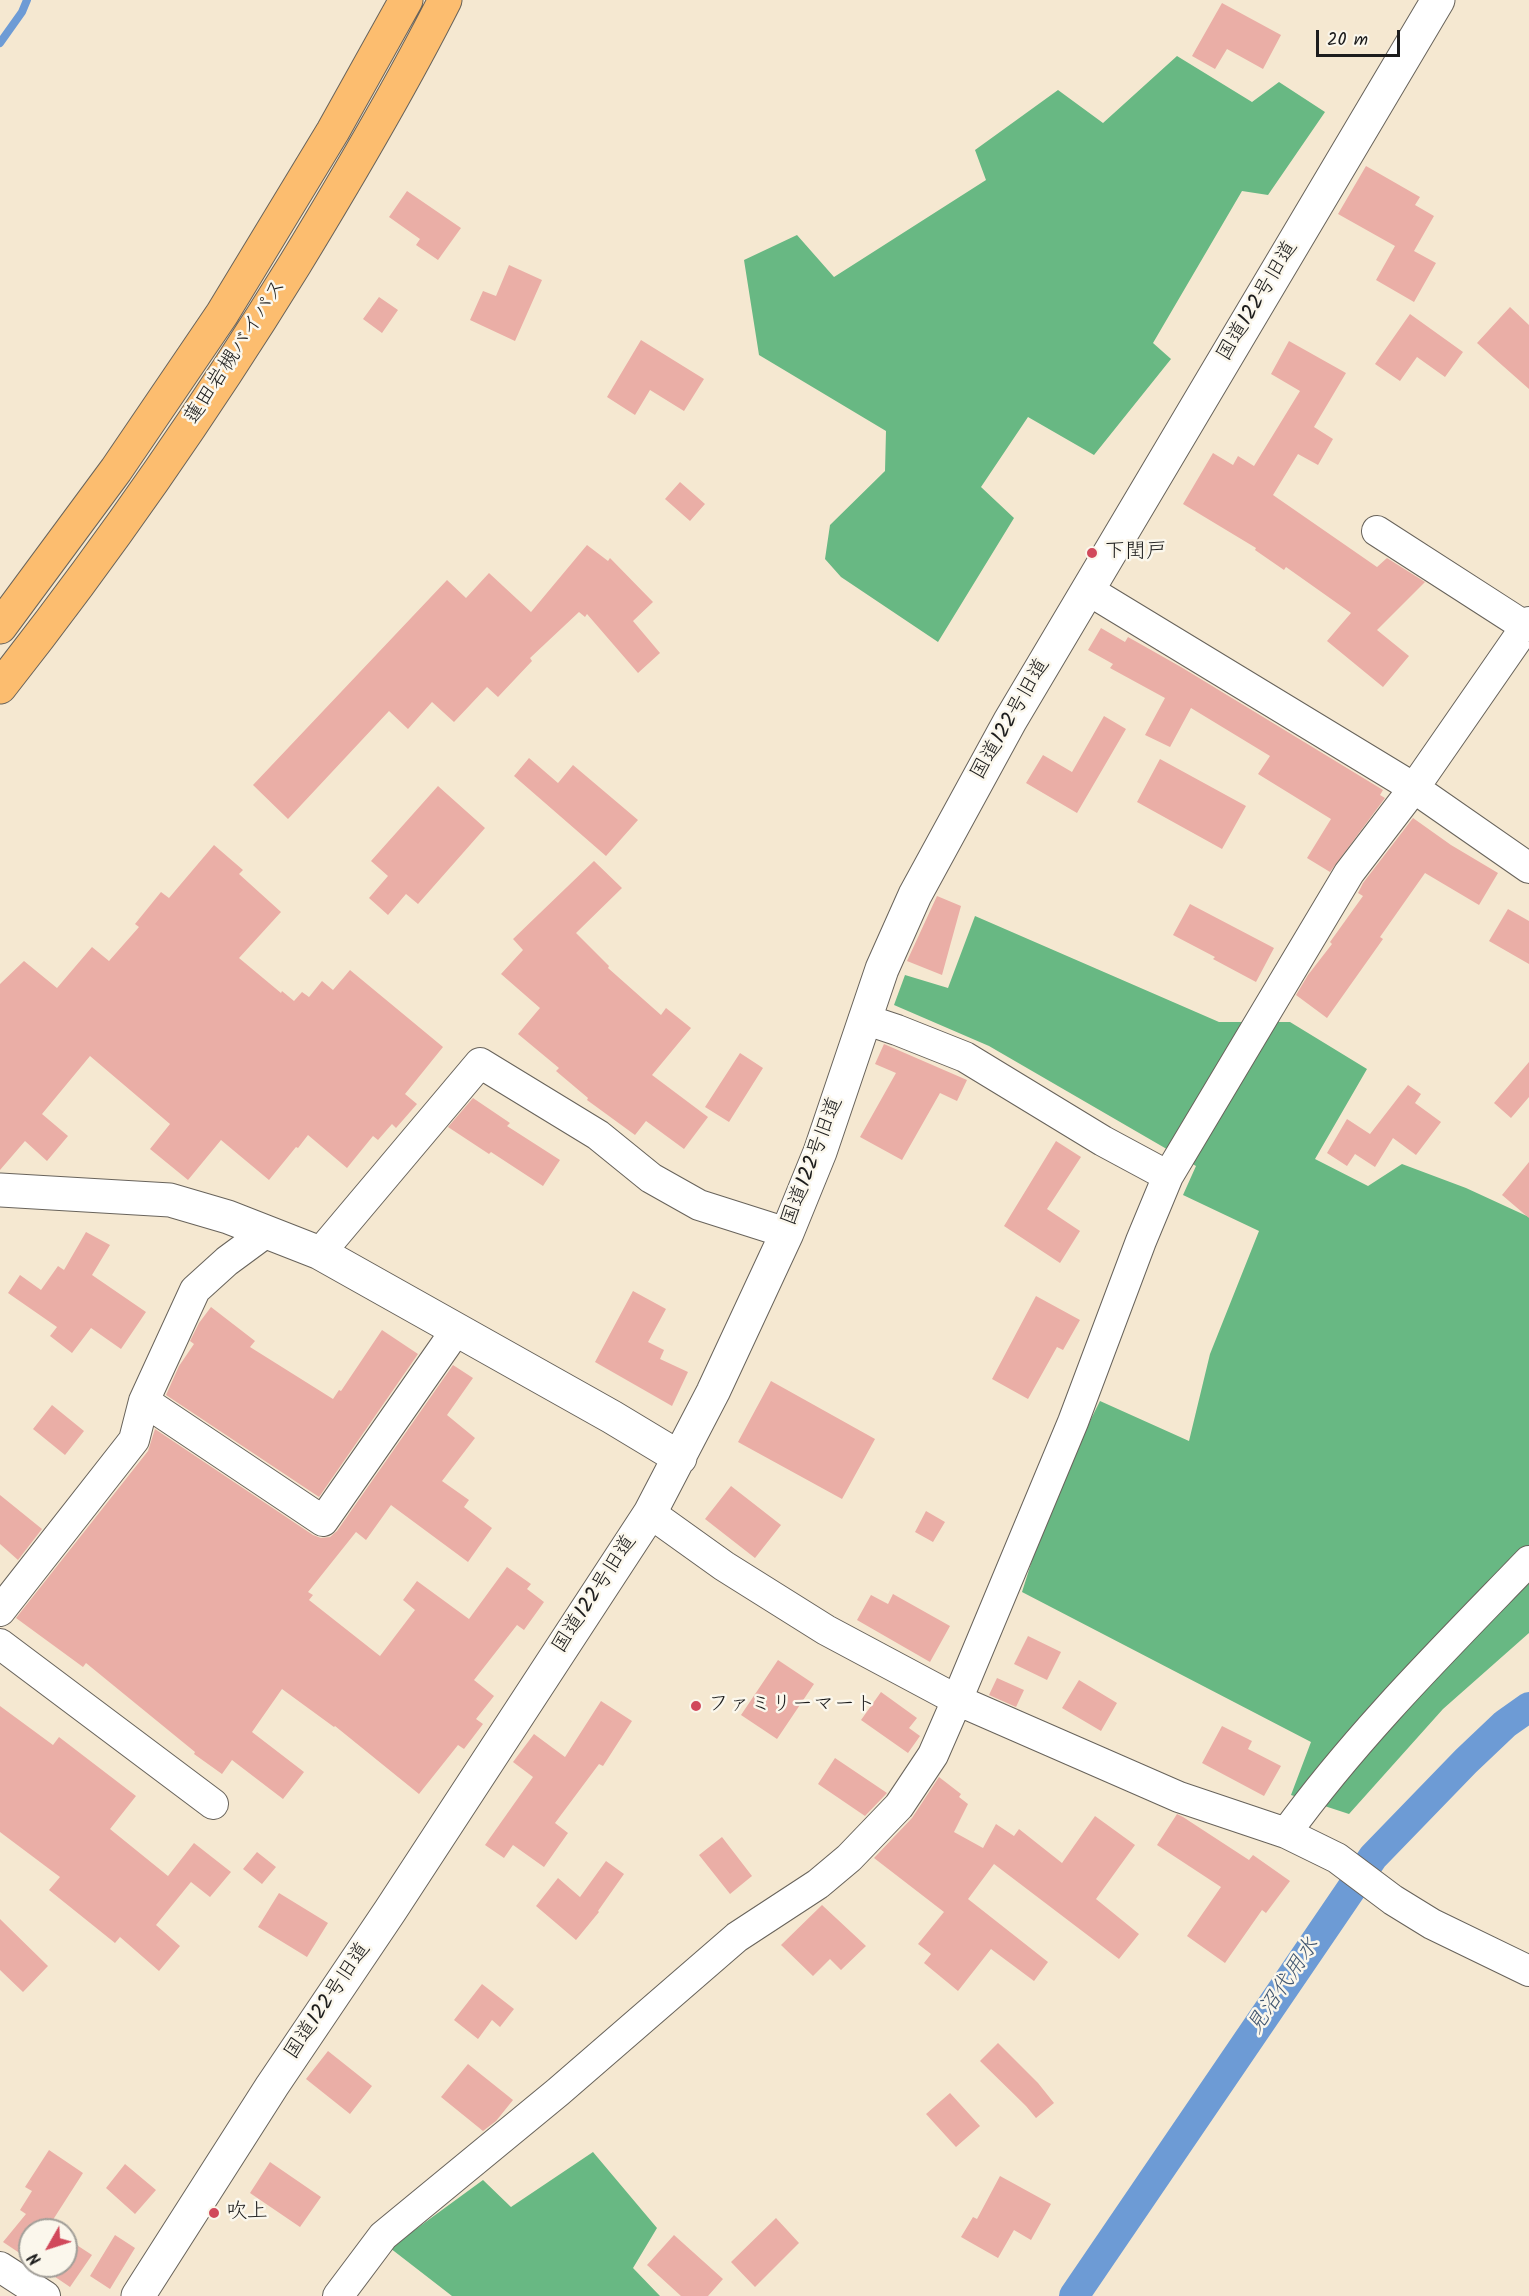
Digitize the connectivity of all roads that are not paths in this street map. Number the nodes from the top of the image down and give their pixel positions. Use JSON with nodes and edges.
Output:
{"nodes":[{"id":1,"x":406,"y":0,"type":"edge"},
{"id":2,"x":445,"y":0,"type":"edge"},
{"id":3,"x":1438,"y":0,"type":"edge"},
{"id":4,"x":1377,"y":531,"type":"dead end"},
{"id":5,"x":1088,"y":590,"type":"junction"},
{"id":6,"x":1527,"y":624,"type":"edge"},
{"id":7,"x":0,"y":627,"type":"edge"},
{"id":8,"x":0,"y":687,"type":"edge"},
{"id":9,"x":1414,"y":788,"type":"junction"},
{"id":10,"x":1529,"y":868,"type":"edge"},
{"id":11,"x":864,"y":1019,"type":"junction"},
{"id":12,"x":1168,"y":1176,"type":"junction"},
{"id":13,"x":0,"y":1190,"type":"edge"},
{"id":14,"x":265,"y":1233,"type":"junction"},
{"id":15,"x":787,"y":1233,"type":"junction"},
{"id":16,"x":320,"y":1253,"type":"junction"},
{"id":17,"x":457,"y":1329,"type":"junction"},
{"id":18,"x":144,"y":1401,"type":"junction"},
{"id":19,"x":680,"y":1458,"type":"junction"},
{"id":20,"x":650,"y":1513,"type":"junction"},
{"id":21,"x":1529,"y":1561,"type":"edge"},
{"id":22,"x":0,"y":1611,"type":"edge"},
{"id":23,"x":0,"y":1644,"type":"edge"},
{"id":24,"x":957,"y":1700,"type":"junction"},
{"id":25,"x":213,"y":1804,"type":"dead end"},
{"id":26,"x":1286,"y":1833,"type":"junction"},
{"id":27,"x":1529,"y":1971,"type":"edge"},
{"id":28,"x":0,"y":2267,"type":"edge"},
{"id":29,"x":45,"y":2296,"type":"edge"},
{"id":30,"x":138,"y":2296,"type":"edge"},
{"id":31,"x":338,"y":2296,"type":"edge"}],
"edges":[{"from":1,"to":7,"type":"highway","name":"蓮田岩槻バイパス"},
{"from":2,"to":8,"type":"highway","name":"蓮田岩槻バイパス"},
{"from":3,"to":5,"type":"street","name":"国道122号旧道"},
{"from":4,"to":6,"type":"street"},
{"from":5,"to":9,"type":"street"},
{"from":5,"to":11,"type":"street","name":"国道122号旧道"},
{"from":6,"to":9,"type":"street"},
{"from":9,"to":10,"type":"street"},
{"from":9,"to":12,"type":"street"},
{"from":11,"to":12,"type":"street"},
{"from":11,"to":15,"type":"street","name":"国道122号旧道"},
{"from":12,"to":24,"type":"street"},
{"from":13,"to":14,"type":"street"},
{"from":14,"to":16,"type":"street"},
{"from":14,"to":18,"type":"street"},
{"from":15,"to":16,"type":"street"},
{"from":15,"to":19,"type":"street","name":"国道122号旧道"},
{"from":16,"to":17,"type":"street"},
{"from":17,"to":18,"type":"street"},
{"from":17,"to":19,"type":"street"},
{"from":18,"to":22,"type":"street"},
{"from":19,"to":20,"type":"street","name":"国道122号旧道"},
{"from":20,"to":24,"type":"street"},
{"from":20,"to":30,"type":"street","name":"国道122号旧道"},
{"from":21,"to":26,"type":"street"},
{"from":23,"to":25,"type":"street"},
{"from":24,"to":26,"type":"street"},
{"from":24,"to":31,"type":"street"},
{"from":26,"to":27,"type":"street"},
{"from":28,"to":29,"type":"street"}]}
